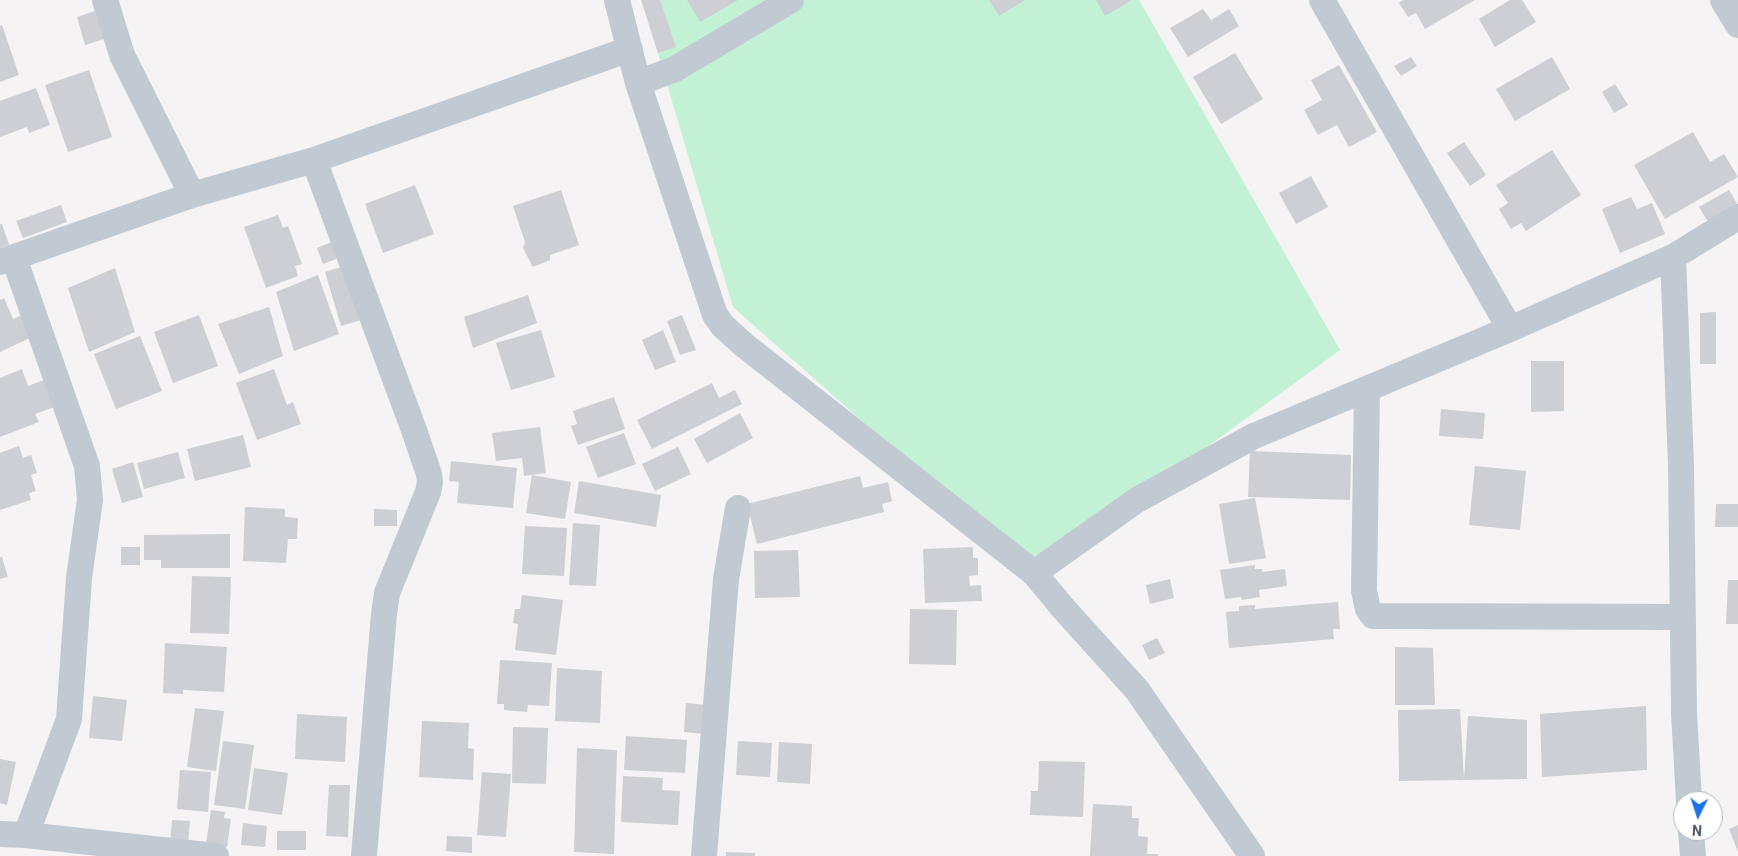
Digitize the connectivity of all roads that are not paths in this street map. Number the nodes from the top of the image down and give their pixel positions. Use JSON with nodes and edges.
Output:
{"nodes":[{"id":1,"x":105,"y":0,"type":"edge"},
{"id":2,"x":617,"y":0,"type":"edge"},
{"id":3,"x":792,"y":0,"type":"edge"},
{"id":4,"x":1322,"y":0,"type":"edge"},
{"id":5,"x":1723,"y":0,"type":"edge"},
{"id":6,"x":1738,"y":25,"type":"edge"},
{"id":7,"x":630,"y":49,"type":"junction"},
{"id":8,"x":638,"y":83,"type":"junction"},
{"id":9,"x":314,"y":160,"type":"junction"},
{"id":10,"x":192,"y":195,"type":"junction"},
{"id":11,"x":1738,"y":216,"type":"edge"},
{"id":12,"x":1673,"y":257,"type":"junction"},
{"id":13,"x":7,"y":260,"type":"edge"},
{"id":14,"x":1510,"y":329,"type":"junction"},
{"id":15,"x":1367,"y":389,"type":"junction"},
{"id":16,"x":738,"y":508,"type":"dead end"},
{"id":17,"x":1034,"y":573,"type":"junction"},
{"id":18,"x":1683,"y":617,"type":"junction"},
{"id":19,"x":1689,"y":791,"type":"edge"},
{"id":20,"x":0,"y":834,"type":"edge"},
{"id":21,"x":26,"y":835,"type":"junction"},
{"id":22,"x":1692,"y":841,"type":"edge"},
{"id":23,"x":216,"y":856,"type":"edge"},
{"id":24,"x":364,"y":856,"type":"edge"},
{"id":25,"x":704,"y":856,"type":"edge"},
{"id":26,"x":1252,"y":856,"type":"edge"},
{"id":27,"x":1693,"y":856,"type":"edge"}],
"edges":[{"from":1,"to":10,"type":"street"},
{"from":2,"to":7,"type":"street"},
{"from":3,"to":8,"type":"street"},
{"from":4,"to":14,"type":"street"},
{"from":5,"to":6,"type":"street"},
{"from":7,"to":8,"type":"street"},
{"from":7,"to":9,"type":"street"},
{"from":8,"to":17,"type":"street"},
{"from":9,"to":10,"type":"street"},
{"from":9,"to":24,"type":"street"},
{"from":10,"to":13,"type":"street"},
{"from":11,"to":12,"type":"street"},
{"from":12,"to":14,"type":"street"},
{"from":12,"to":18,"type":"street"},
{"from":13,"to":21,"type":"street"},
{"from":14,"to":15,"type":"street"},
{"from":15,"to":17,"type":"street"},
{"from":15,"to":18,"type":"street"},
{"from":16,"to":25,"type":"street"},
{"from":17,"to":26,"type":"street"},
{"from":18,"to":19,"type":"street"},
{"from":20,"to":21,"type":"street"},
{"from":21,"to":23,"type":"street"},
{"from":22,"to":27,"type":"street"}]}
